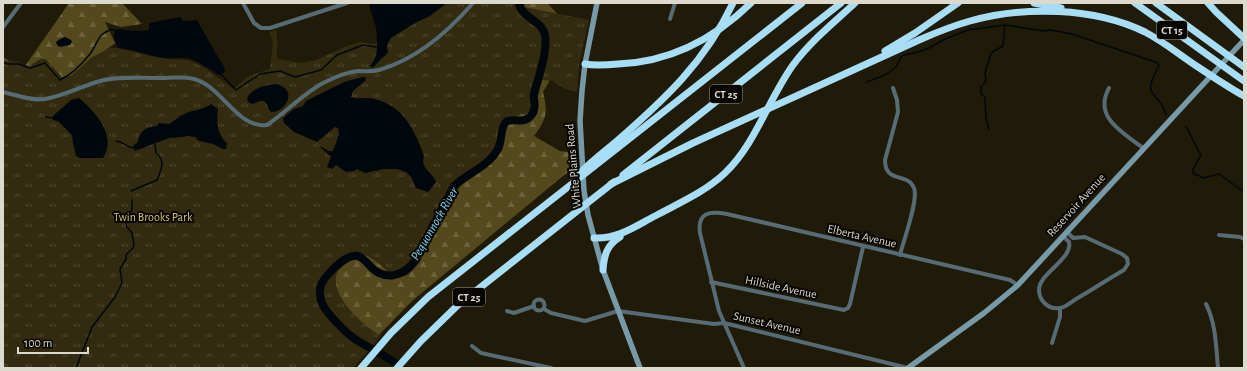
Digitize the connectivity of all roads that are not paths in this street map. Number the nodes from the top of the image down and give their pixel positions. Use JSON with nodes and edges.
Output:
{"nodes":[{"id":1,"x":21,"y":3,"type":"edge"},
{"id":2,"x":243,"y":3,"type":"edge"},
{"id":3,"x":347,"y":3,"type":"edge"},
{"id":4,"x":473,"y":3,"type":"edge"},
{"id":5,"x":597,"y":3,"type":"edge"},
{"id":6,"x":675,"y":3,"type":"edge"},
{"id":7,"x":733,"y":3,"type":"edge"},
{"id":8,"x":751,"y":3,"type":"edge"},
{"id":9,"x":802,"y":3,"type":"edge"},
{"id":10,"x":841,"y":3,"type":"edge"},
{"id":11,"x":855,"y":3,"type":"edge"},
{"id":12,"x":958,"y":3,"type":"edge"},
{"id":13,"x":1034,"y":3,"type":"edge"},
{"id":14,"x":1135,"y":3,"type":"edge"},
{"id":15,"x":1156,"y":3,"type":"edge"},
{"id":16,"x":1208,"y":3,"type":"edge"},
{"id":17,"x":1102,"y":17,"type":"junction"},
{"id":18,"x":670,"y":19,"type":"dead end"},
{"id":19,"x":3,"y":27,"type":"edge"},
{"id":20,"x":1244,"y":39,"type":"edge"},
{"id":21,"x":585,"y":64,"type":"junction"},
{"id":22,"x":1242,"y":66,"type":"edge"},
{"id":23,"x":828,"y":81,"type":"junction"},
{"id":24,"x":1244,"y":81,"type":"edge"},
{"id":25,"x":893,"y":88,"type":"dead end"},
{"id":26,"x":1110,"y":88,"type":"dead end"},
{"id":27,"x":3,"y":92,"type":"edge"},
{"id":28,"x":1244,"y":96,"type":"edge"},
{"id":29,"x":1143,"y":148,"type":"junction"},
{"id":30,"x":604,"y":156,"type":"junction"},
{"id":31,"x":610,"y":185,"type":"junction"},
{"id":32,"x":630,"y":230,"type":"junction"},
{"id":33,"x":1065,"y":234,"type":"junction"},
{"id":34,"x":1219,"y":235,"type":"dead end"},
{"id":35,"x":594,"y":238,"type":"junction"},
{"id":36,"x":1244,"y":239,"type":"edge"},
{"id":37,"x":863,"y":247,"type":"junction"},
{"id":38,"x":900,"y":255,"type":"junction"},
{"id":39,"x":603,"y":270,"type":"junction"},
{"id":40,"x":712,"y":282,"type":"junction"},
{"id":41,"x":1018,"y":285,"type":"junction"},
{"id":42,"x":1206,"y":304,"type":"dead end"},
{"id":43,"x":534,"y":306,"type":"junction"},
{"id":44,"x":1060,"y":308,"type":"junction"},
{"id":45,"x":544,"y":309,"type":"junction"},
{"id":46,"x":618,"y":311,"type":"junction"},
{"id":47,"x":507,"y":312,"type":"dead end"},
{"id":48,"x":724,"y":323,"type":"junction"},
{"id":49,"x":1052,"y":343,"type":"dead end"},
{"id":50,"x":472,"y":346,"type":"dead end"},
{"id":51,"x":361,"y":368,"type":"edge"},
{"id":52,"x":397,"y":368,"type":"edge"},
{"id":53,"x":551,"y":368,"type":"edge"},
{"id":54,"x":640,"y":368,"type":"edge"},
{"id":55,"x":744,"y":368,"type":"edge"},
{"id":56,"x":908,"y":368,"type":"edge"},
{"id":57,"x":1218,"y":368,"type":"edge"}],
"edges":[{"from":1,"to":19,"type":"street"},
{"from":2,"to":3,"type":"street"},
{"from":4,"to":27,"type":"street"},
{"from":5,"to":21,"type":"main road","name":"White Plains Road"},
{"from":6,"to":18,"type":"street"},
{"from":7,"to":30,"type":"highway"},
{"from":8,"to":21,"type":"highway"},
{"from":9,"to":30,"type":"highway","number":"CT 25"},
{"from":10,"to":31,"type":"highway","number":"CT 25"},
{"from":11,"to":32,"type":"highway"},
{"from":12,"to":23,"type":"highway"},
{"from":13,"to":17,"type":"highway"},
{"from":14,"to":24,"type":"highway","number":"CT 15"},
{"from":15,"to":22,"type":"highway","number":"CT 15"},
{"from":16,"to":20,"type":"highway"},
{"from":17,"to":23,"type":"highway"},
{"from":17,"to":28,"type":"highway"},
{"from":20,"to":29,"type":"main road","name":"Reservoir Avenue"},
{"from":21,"to":35,"type":"main road","name":"White Plains Road"},
{"from":23,"to":31,"type":"highway"},
{"from":25,"to":38,"type":"street"},
{"from":26,"to":29,"type":"street"},
{"from":29,"to":33,"type":"main road","name":"Reservoir Avenue"},
{"from":30,"to":51,"type":"highway","number":"CT 25"},
{"from":31,"to":52,"type":"highway","number":"CT 25"},
{"from":32,"to":35,"type":"highway"},
{"from":32,"to":39,"type":"highway"},
{"from":33,"to":41,"type":"main road","name":"Reservoir Avenue"},
{"from":33,"to":44,"type":"street"},
{"from":33,"to":44,"type":"street"},
{"from":34,"to":36,"type":"street"},
{"from":35,"to":39,"type":"main road","name":"White Plains Road"},
{"from":37,"to":38,"type":"street","name":"Elberta Avenue"},
{"from":37,"to":40,"type":"street","name":"Hillside Avenue"},
{"from":37,"to":40,"type":"street","name":"Elberta Avenue"},
{"from":38,"to":41,"type":"street","name":"Elberta Avenue"},
{"from":39,"to":46,"type":"main road","name":"White Plains Road"},
{"from":40,"to":48,"type":"street"},
{"from":41,"to":56,"type":"main road","name":"Reservoir Avenue"},
{"from":42,"to":57,"type":"street"},
{"from":43,"to":45,"type":"street"},
{"from":43,"to":45,"type":"street"},
{"from":43,"to":47,"type":"street"},
{"from":44,"to":49,"type":"street"},
{"from":45,"to":46,"type":"street"},
{"from":46,"to":48,"type":"street","name":"Sunset Avenue"},
{"from":46,"to":54,"type":"main road","name":"White Plains Road"},
{"from":48,"to":55,"type":"street"},
{"from":48,"to":56,"type":"street","name":"Sunset Avenue"},
{"from":50,"to":53,"type":"street"}]}
